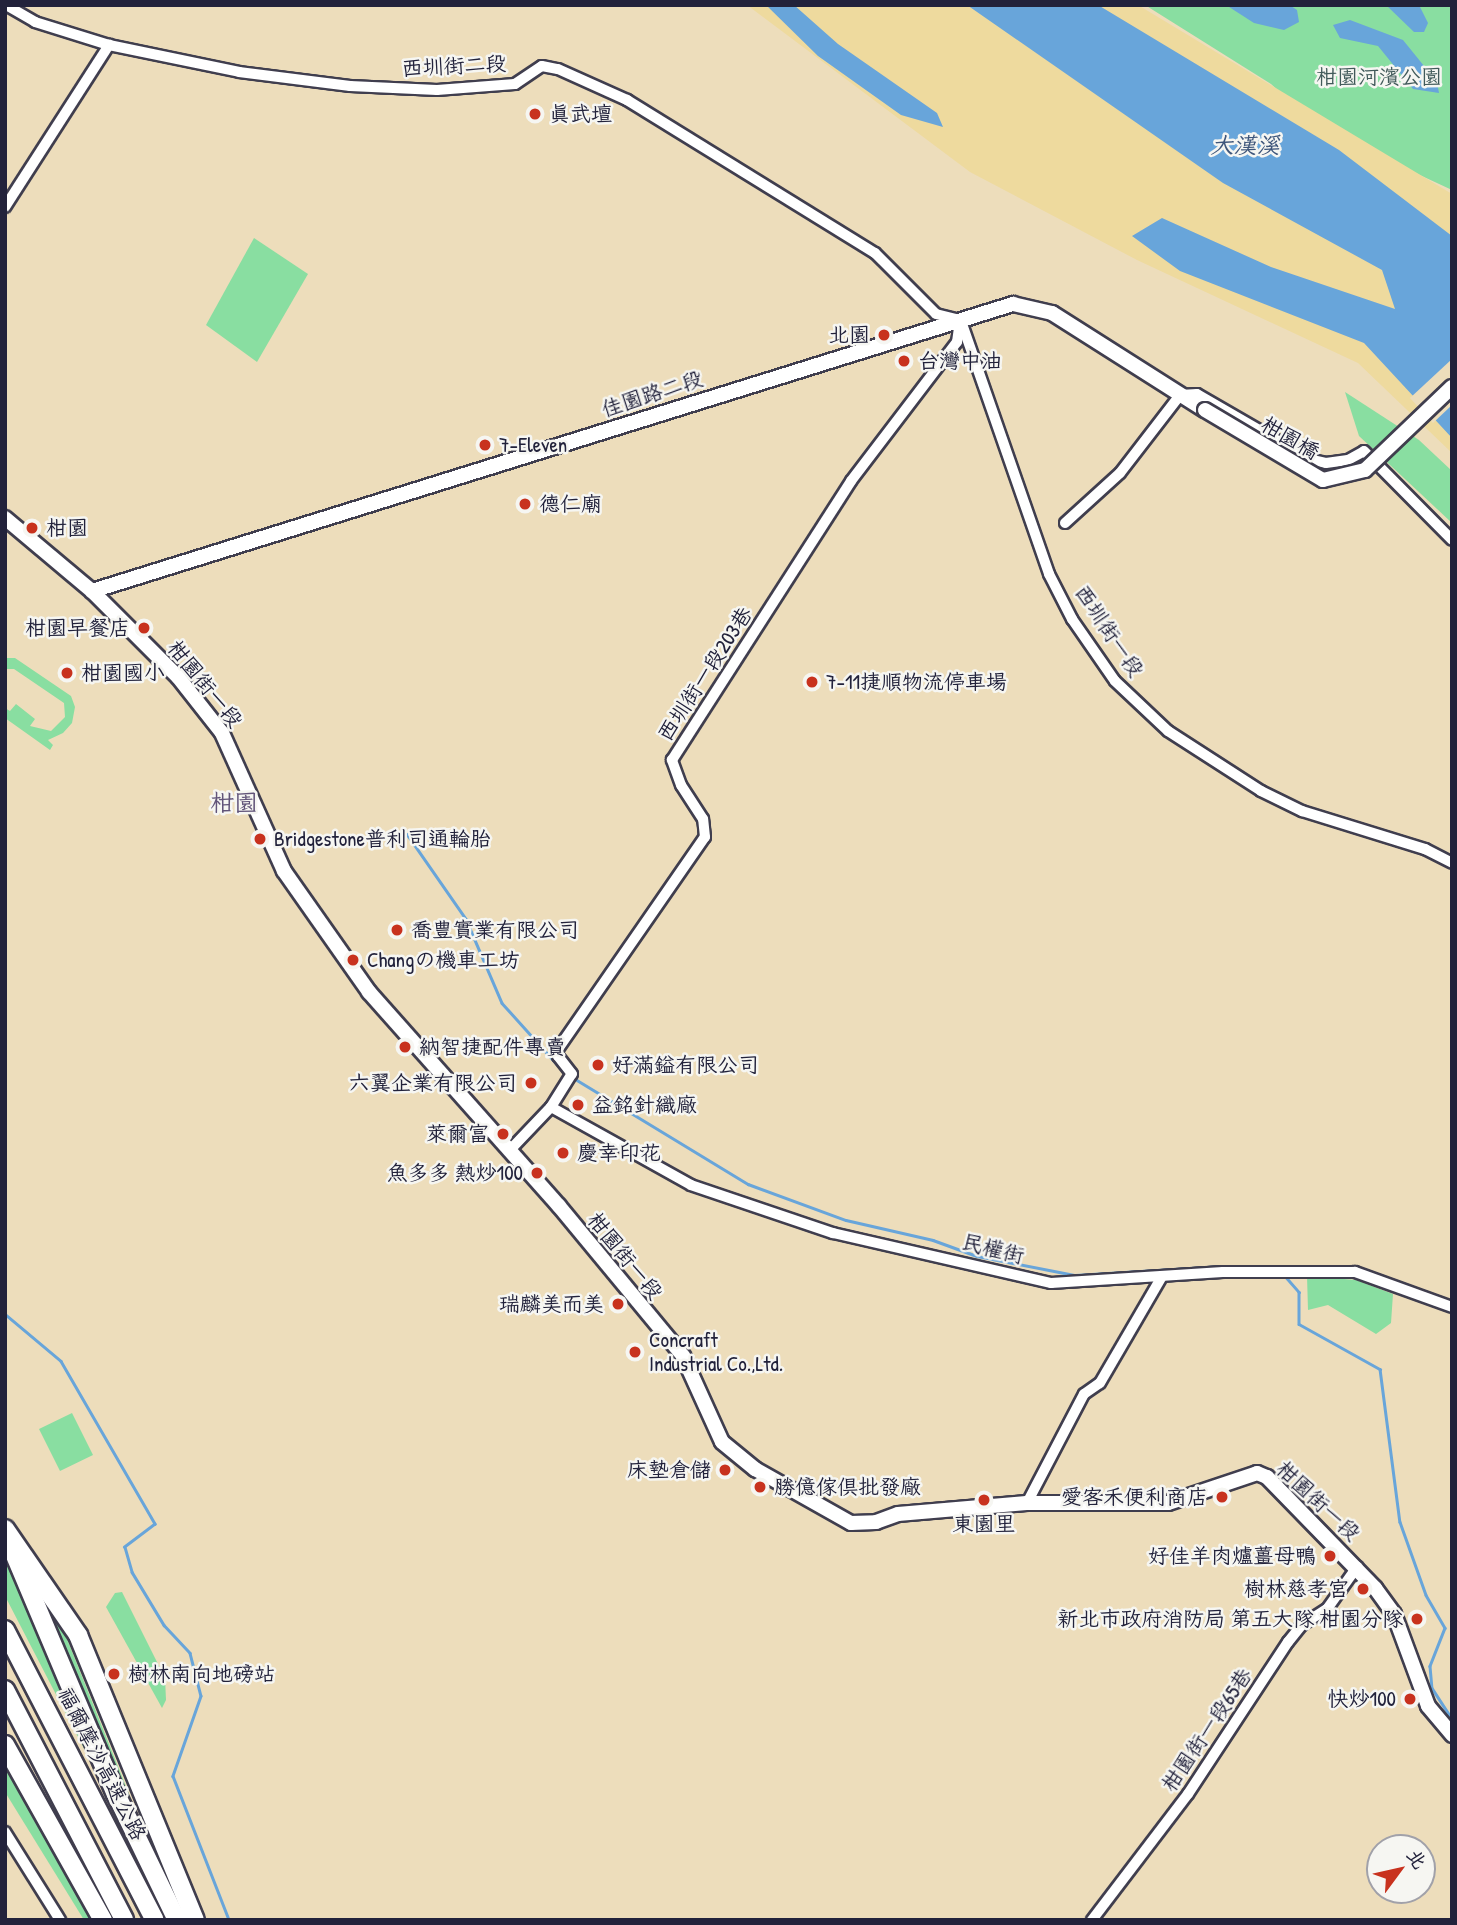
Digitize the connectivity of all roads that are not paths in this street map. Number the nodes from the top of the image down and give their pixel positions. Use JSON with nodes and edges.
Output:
{"nodes":[{"id":1,"x":6,"y":5,"type":"edge"},
{"id":2,"x":108,"y":45,"type":"junction"},
{"id":3,"x":5,"y":207,"type":"edge"},
{"id":4,"x":961,"y":320,"type":"junction"},
{"id":5,"x":1452,"y":387,"type":"edge"},
{"id":6,"x":1181,"y":395,"type":"junction"},
{"id":7,"x":1205,"y":410,"type":"joint"},
{"id":8,"x":5,"y":518,"type":"edge"},
{"id":9,"x":1065,"y":523,"type":"dead end"},
{"id":10,"x":1452,"y":540,"type":"edge"},
{"id":11,"x":92,"y":592,"type":"junction"},
{"id":12,"x":1452,"y":863,"type":"edge"},
{"id":13,"x":551,"y":1107,"type":"junction"},
{"id":14,"x":510,"y":1150,"type":"junction"},
{"id":15,"x":1161,"y":1278,"type":"junction"},
{"id":16,"x":1451,"y":1305,"type":"edge"},
{"id":17,"x":1027,"y":1503,"type":"junction"},
{"id":18,"x":5,"y":1531,"type":"edge"},
{"id":19,"x":1357,"y":1567,"type":"junction"},
{"id":20,"x":5,"y":1630,"type":"edge"},
{"id":21,"x":5,"y":1690,"type":"edge"},
{"id":22,"x":1452,"y":1735,"type":"edge"},
{"id":23,"x":5,"y":1745,"type":"edge"},
{"id":24,"x":5,"y":1832,"type":"edge"},
{"id":25,"x":60,"y":1920,"type":"edge"},
{"id":26,"x":103,"y":1920,"type":"edge"},
{"id":27,"x":124,"y":1920,"type":"edge"},
{"id":28,"x":155,"y":1920,"type":"edge"},
{"id":29,"x":177,"y":1920,"type":"edge"},
{"id":30,"x":195,"y":1920,"type":"edge"},
{"id":31,"x":1092,"y":1920,"type":"edge"}],
"edges":[{"from":1,"to":2,"type":"street","name":"西圳街二段"},
{"from":2,"to":3,"type":"street"},
{"from":2,"to":4,"type":"street","name":"西圳街二段"},
{"from":4,"to":6,"type":"street","name":"佳園路二段"},
{"from":4,"to":11,"type":"street","name":"佳園路二段"},
{"from":4,"to":12,"type":"street","name":"西圳街一段"},
{"from":4,"to":13,"type":"street","name":"西圳街一段203巷"},
{"from":5,"to":7,"type":"street","name":"柑園橋","bridge":true},
{"from":6,"to":7,"type":"street","name":"佳園路二段"},
{"from":6,"to":9,"type":"street"},
{"from":6,"to":10,"type":"street"},
{"from":8,"to":11,"type":"street","name":"柑園街一段"},
{"from":11,"to":14,"type":"street","name":"柑園街一段"},
{"from":13,"to":14,"type":"street","name":"西圳街一段203巷"},
{"from":13,"to":15,"type":"street","name":"民權街"},
{"from":14,"to":17,"type":"street","name":"柑園街一段"},
{"from":15,"to":16,"type":"street","name":"民權街"},
{"from":15,"to":17,"type":"street"},
{"from":17,"to":19,"type":"street","name":"柑園街一段"},
{"from":18,"to":29,"type":"highway"},
{"from":18,"to":30,"type":"highway"},
{"from":19,"to":22,"type":"street","name":"柑園街一段"},
{"from":19,"to":31,"type":"street","name":"柑園街一段65巷"},
{"from":20,"to":28,"type":"highway","name":"福爾摩沙高速公路"},
{"from":21,"to":27,"type":"highway"},
{"from":23,"to":26,"type":"highway"},
{"from":24,"to":25,"type":"street"}]}
